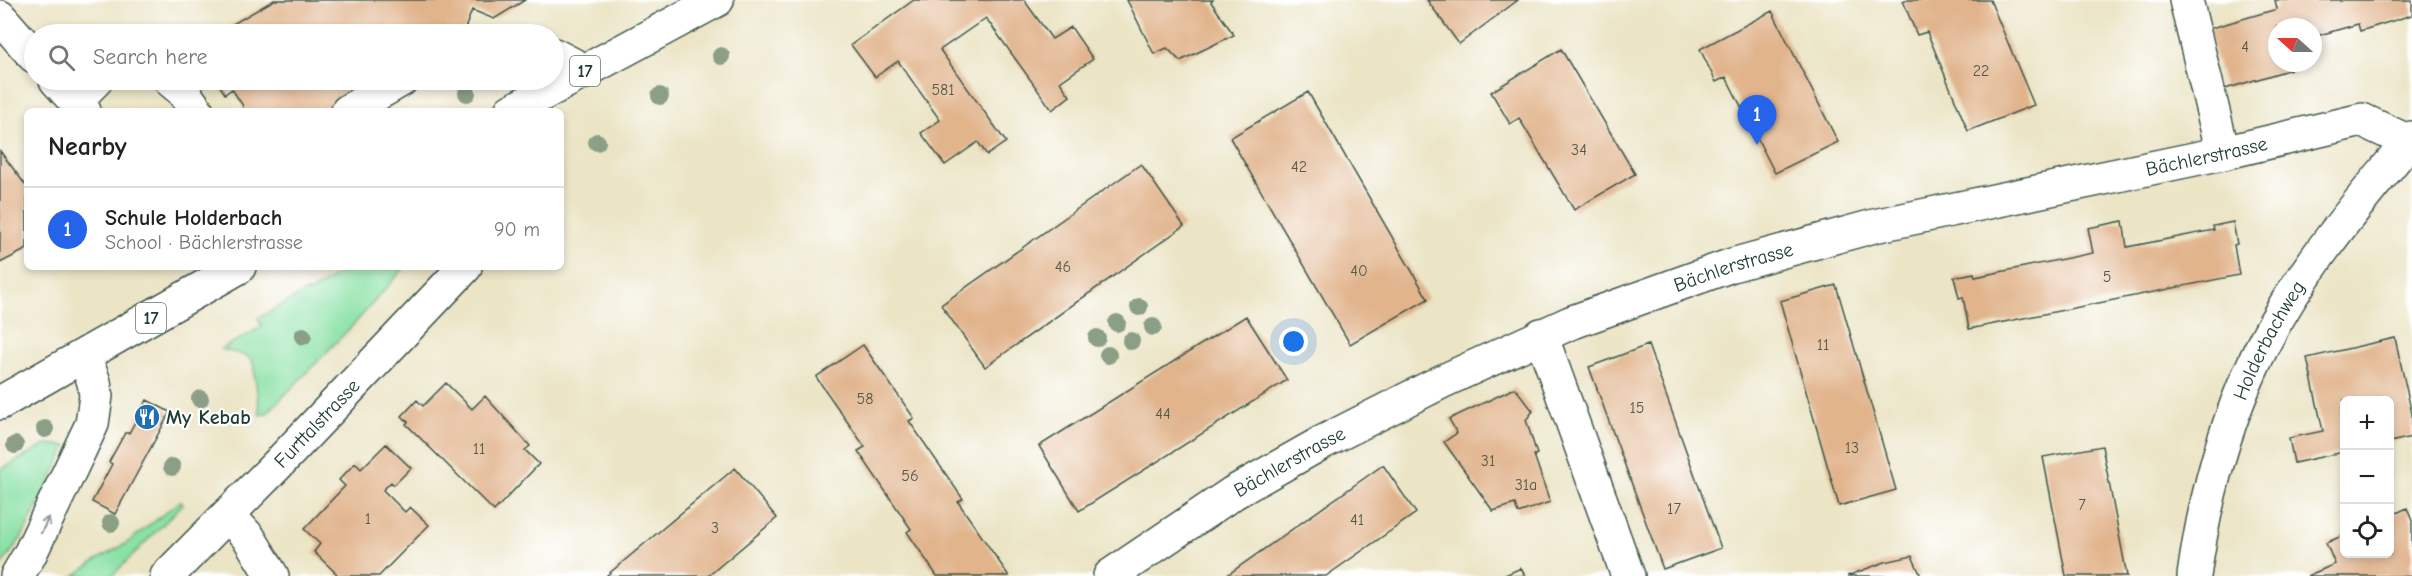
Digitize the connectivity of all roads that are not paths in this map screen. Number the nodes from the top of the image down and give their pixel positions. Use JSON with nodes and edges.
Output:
{"nodes":[{"id":1,"x":717,"y":0,"type":"edge"},
{"id":2,"x":2186,"y":0,"type":"edge"},
{"id":3,"x":0,"y":17,"type":"edge"},
{"id":4,"x":24,"y":45,"type":"edge"},
{"id":5,"x":564,"y":60,"type":"edge"},
{"id":6,"x":585,"y":71,"type":"junction"},
{"id":7,"x":564,"y":82,"type":"edge"},
{"id":8,"x":182,"y":90,"type":"edge"},
{"id":9,"x":384,"y":90,"type":"edge"},
{"id":10,"x":550,"y":90,"type":"edge"},
{"id":11,"x":195,"y":108,"type":"edge"},
{"id":12,"x":353,"y":108,"type":"edge"},
{"id":13,"x":517,"y":108,"type":"edge"},
{"id":14,"x":2411,"y":140,"type":"edge"},
{"id":15,"x":2223,"y":153,"type":"junction"},
{"id":16,"x":462,"y":270,"type":"edge"},
{"id":17,"x":223,"y":271,"type":"edge"},
{"id":18,"x":1541,"y":335,"type":"junction"},
{"id":19,"x":84,"y":356,"type":"junction"},
{"id":20,"x":0,"y":403,"type":"edge"},
{"id":21,"x":228,"y":515,"type":"junction"},
{"id":22,"x":16,"y":576,"type":"edge"},
{"id":23,"x":167,"y":576,"type":"edge"},
{"id":24,"x":272,"y":576,"type":"edge"},
{"id":25,"x":1110,"y":576,"type":"edge"},
{"id":26,"x":1628,"y":576,"type":"edge"},
{"id":27,"x":2194,"y":576,"type":"edge"}],
"edges":[{"from":1,"to":6,"type":"street","number":"17"},
{"from":2,"to":15,"type":"street"},
{"from":3,"to":4,"type":"street"},
{"from":5,"to":6,"type":"street"},
{"from":6,"to":7,"type":"street","number":"17"},
{"from":8,"to":11,"type":"street"},
{"from":9,"to":12,"type":"street"},
{"from":10,"to":13,"type":"street","number":"17"},
{"from":14,"to":15,"type":"street","name":"Bächlerstrasse"},
{"from":14,"to":27,"type":"street","name":"Holderbachweg"},
{"from":15,"to":18,"type":"street","name":"Bächlerstrasse"},
{"from":16,"to":21,"type":"street","name":"Furttalstrasse"},
{"from":17,"to":19,"type":"street","number":"17"},
{"from":18,"to":25,"type":"street","name":"Bächlerstrasse"},
{"from":18,"to":26,"type":"street"},
{"from":19,"to":20,"type":"street","number":"17"},
{"from":22,"to":19,"type":"street","one_way":true},
{"from":21,"to":23,"type":"street","name":"Furttalstrasse"},
{"from":21,"to":24,"type":"street"}]}
